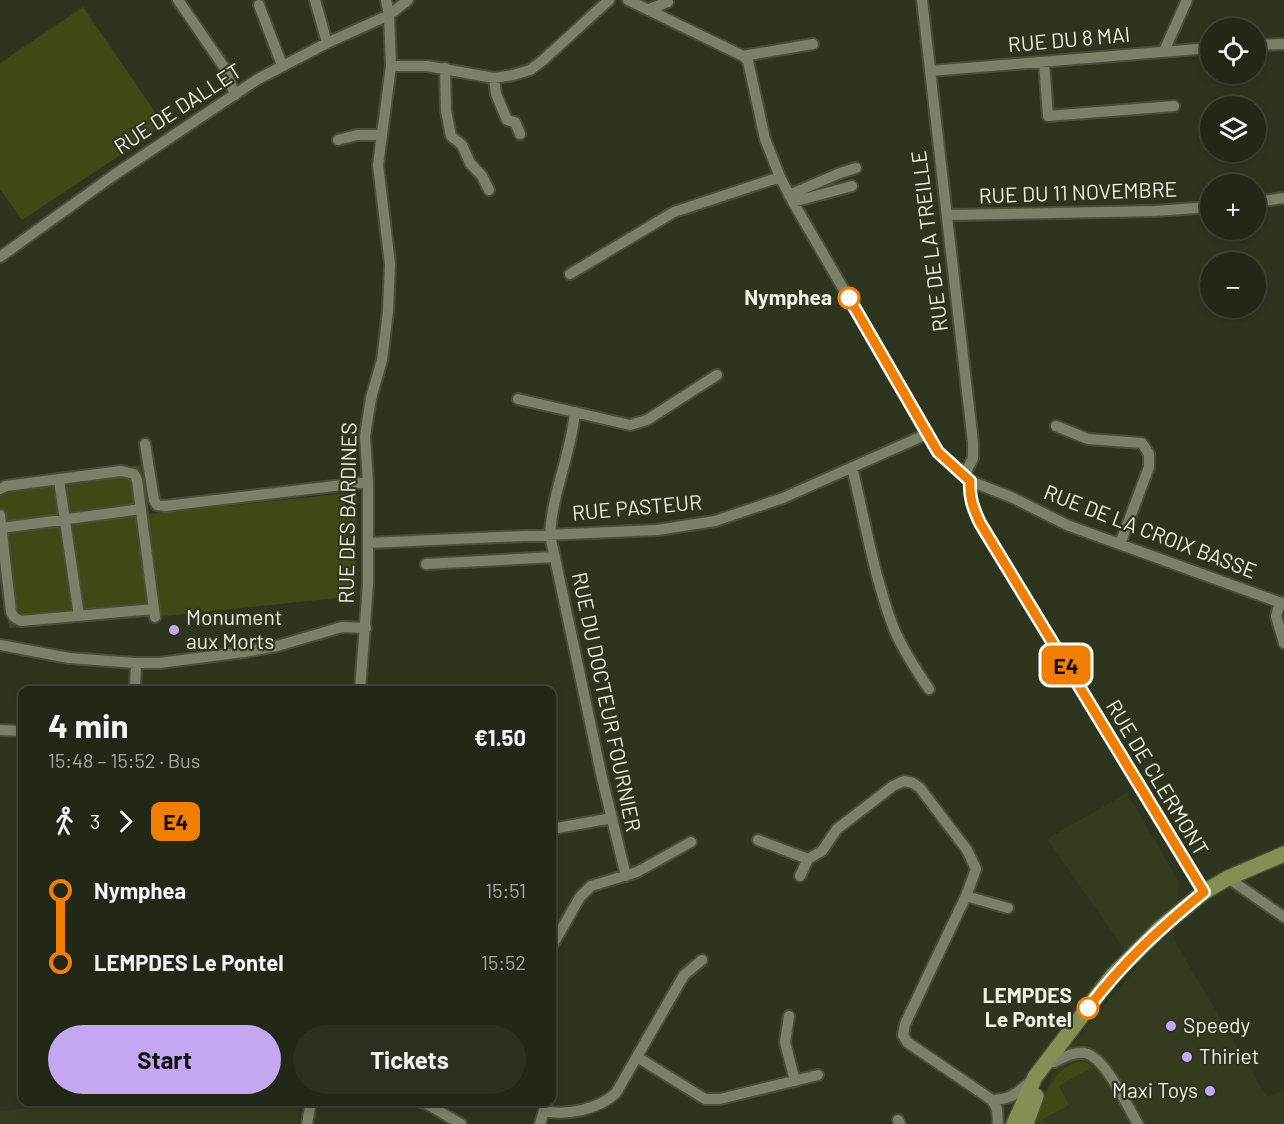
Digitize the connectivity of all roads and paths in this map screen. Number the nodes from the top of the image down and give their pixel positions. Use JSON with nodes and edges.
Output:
{"nodes":[{"id":1,"x":178,"y":0,"type":"edge"},
{"id":2,"x":315,"y":0,"type":"edge"},
{"id":3,"x":386,"y":0,"type":"edge"},
{"id":4,"x":408,"y":0,"type":"edge"},
{"id":5,"x":609,"y":0,"type":"edge"},
{"id":6,"x":628,"y":0,"type":"edge"},
{"id":7,"x":922,"y":0,"type":"edge"},
{"id":8,"x":1187,"y":0,"type":"edge"},
{"id":9,"x":668,"y":2,"type":"edge"},
{"id":10,"x":259,"y":5,"type":"dead end"},
{"id":11,"x":651,"y":5,"type":"edge"},
{"id":12,"x":390,"y":15,"type":"junction"},
{"id":13,"x":327,"y":43,"type":"junction"},
{"id":14,"x":813,"y":44,"type":"dead end"},
{"id":15,"x":1284,"y":44,"type":"edge"},
{"id":16,"x":1266,"y":45,"type":"edge"},
{"id":17,"x":1200,"y":49,"type":"edge"},
{"id":18,"x":1164,"y":51,"type":"junction"},
{"id":19,"x":743,"y":56,"type":"junction"},
{"id":20,"x":1044,"y":62,"type":"junction"},
{"id":21,"x":282,"y":65,"type":"junction"},
{"id":22,"x":390,"y":66,"type":"junction"},
{"id":23,"x":445,"y":68,"type":"junction"},
{"id":24,"x":930,"y":71,"type":"junction"},
{"id":25,"x":494,"y":78,"type":"junction"},
{"id":26,"x":235,"y":95,"type":"junction"},
{"id":27,"x":1174,"y":106,"type":"dead end"},
{"id":28,"x":520,"y":134,"type":"dead end"},
{"id":29,"x":382,"y":135,"type":"junction"},
{"id":30,"x":338,"y":140,"type":"dead end"},
{"id":31,"x":856,"y":168,"type":"dead end"},
{"id":32,"x":780,"y":177,"type":"junction"},
{"id":33,"x":852,"y":186,"type":"dead end"},
{"id":34,"x":489,"y":190,"type":"dead end"},
{"id":35,"x":791,"y":198,"type":"junction"},
{"id":36,"x":1284,"y":198,"type":"edge"},
{"id":37,"x":1266,"y":201,"type":"edge"},
{"id":38,"x":1200,"y":208,"type":"edge"},
{"id":39,"x":947,"y":215,"type":"junction"},
{"id":40,"x":0,"y":257,"type":"edge"},
{"id":41,"x":570,"y":274,"type":"dead end"},
{"id":42,"x":717,"y":375,"type":"dead end"},
{"id":43,"x":518,"y":399,"type":"dead end"},
{"id":44,"x":575,"y":412,"type":"junction"},
{"id":45,"x":1056,"y":426,"type":"dead end"},
{"id":46,"x":927,"y":434,"type":"junction"},
{"id":47,"x":146,"y":444,"type":"dead end"},
{"id":48,"x":852,"y":467,"type":"junction"},
{"id":49,"x":967,"y":479,"type":"junction"},
{"id":50,"x":60,"y":480,"type":"junction"},
{"id":51,"x":368,"y":482,"type":"junction"},
{"id":52,"x":0,"y":489,"type":"edge"},
{"id":53,"x":141,"y":509,"type":"junction"},
{"id":54,"x":0,"y":515,"type":"edge"},
{"id":55,"x":65,"y":519,"type":"junction"},
{"id":56,"x":2,"y":528,"type":"junction"},
{"id":57,"x":550,"y":535,"type":"junction"},
{"id":58,"x":368,"y":543,"type":"junction"},
{"id":59,"x":1120,"y":544,"type":"junction"},
{"id":60,"x":555,"y":557,"type":"junction"},
{"id":61,"x":426,"y":564,"type":"dead end"},
{"id":62,"x":1282,"y":603,"type":"edge"},
{"id":63,"x":79,"y":616,"type":"junction"},
{"id":64,"x":366,"y":628,"type":"junction"},
{"id":65,"x":1284,"y":643,"type":"edge"},
{"id":66,"x":0,"y":645,"type":"edge"},
{"id":67,"x":136,"y":663,"type":"junction"},
{"id":68,"x":135,"y":686,"type":"edge"},
{"id":69,"x":360,"y":686,"type":"edge"},
{"id":70,"x":929,"y":689,"type":"dead end"},
{"id":71,"x":0,"y":730,"type":"edge"},
{"id":72,"x":18,"y":731,"type":"edge"},
{"id":73,"x":612,"y":818,"type":"junction"},
{"id":74,"x":556,"y":828,"type":"edge"},
{"id":75,"x":758,"y":840,"type":"dead end"},
{"id":76,"x":691,"y":842,"type":"dead end"},
{"id":77,"x":1284,"y":854,"type":"edge"},
{"id":78,"x":808,"y":859,"type":"junction"},
{"id":79,"x":626,"y":876,"type":"junction"},
{"id":80,"x":800,"y":876,"type":"dead end"},
{"id":81,"x":1228,"y":878,"type":"junction"},
{"id":82,"x":1204,"y":892,"type":"junction"},
{"id":83,"x":966,"y":896,"type":"junction"},
{"id":84,"x":1008,"y":908,"type":"dead end"},
{"id":85,"x":1284,"y":918,"type":"edge"},
{"id":86,"x":556,"y":938,"type":"edge"},
{"id":87,"x":702,"y":960,"type":"dead end"},
{"id":88,"x":789,"y":1016,"type":"dead end"},
{"id":89,"x":1069,"y":1034,"type":"junction"},
{"id":90,"x":637,"y":1057,"type":"junction"},
{"id":91,"x":1054,"y":1062,"type":"junction"},
{"id":92,"x":818,"y":1075,"type":"dead end"},
{"id":93,"x":1035,"y":1077,"type":"junction"},
{"id":94,"x":795,"y":1081,"type":"junction"},
{"id":95,"x":992,"y":1100,"type":"junction"},
{"id":96,"x":310,"y":1106,"type":"edge"},
{"id":97,"x":431,"y":1106,"type":"edge"},
{"id":98,"x":546,"y":1106,"type":"edge"},
{"id":99,"x":307,"y":1124,"type":"edge"},
{"id":100,"x":461,"y":1124,"type":"edge"},
{"id":101,"x":540,"y":1124,"type":"edge"},
{"id":102,"x":998,"y":1124,"type":"edge"},
{"id":103,"x":1014,"y":1124,"type":"edge"},
{"id":104,"x":1026,"y":1124,"type":"edge"},
{"id":105,"x":1138,"y":1124,"type":"edge"}],
"edges":[{"from":1,"to":26,"type":"street"},
{"from":2,"to":13,"type":"street"},
{"from":3,"to":12,"type":"street","name":"RUE DES BARDINES"},
{"from":4,"to":12,"type":"street","name":"RUE DE DALLET"},
{"from":5,"to":25,"type":"street"},
{"from":6,"to":11,"type":"street"},
{"from":7,"to":24,"type":"street","name":"RUE DE LA TREILLE"},
{"from":8,"to":18,"type":"street"},
{"from":9,"to":11,"type":"street"},
{"from":10,"to":21,"type":"street"},
{"from":11,"to":19,"type":"street"},
{"from":12,"to":13,"type":"street","name":"RUE DE DALLET"},
{"from":12,"to":22,"type":"street","name":"RUE DES BARDINES"},
{"from":13,"to":21,"type":"street","name":"RUE DE DALLET"},
{"from":14,"to":19,"type":"street"},
{"from":15,"to":16,"type":"street"},
{"from":17,"to":18,"type":"street","name":"RUE DU 8 MAI"},
{"from":18,"to":20,"type":"street","name":"RUE DU 8 MAI"},
{"from":19,"to":32,"type":"street"},
{"from":20,"to":24,"type":"street","name":"RUE DU 8 MAI"},
{"from":20,"to":27,"type":"street"},
{"from":21,"to":26,"type":"street","name":"RUE DE DALLET"},
{"from":22,"to":23,"type":"street"},
{"from":22,"to":29,"type":"street","name":"RUE DES BARDINES"},
{"from":23,"to":25,"type":"street"},
{"from":23,"to":34,"type":"street"},
{"from":24,"to":39,"type":"street","name":"RUE DE LA TREILLE"},
{"from":25,"to":28,"type":"street"},
{"from":26,"to":40,"type":"street","name":"RUE DE DALLET"},
{"from":29,"to":30,"type":"street"},
{"from":29,"to":51,"type":"street","name":"RUE DES BARDINES"},
{"from":31,"to":35,"type":"street"},
{"from":32,"to":35,"type":"street"},
{"from":32,"to":41,"type":"street"},
{"from":33,"to":35,"type":"street"},
{"from":35,"to":46,"type":"street"},
{"from":36,"to":37,"type":"street"},
{"from":38,"to":39,"type":"street","name":"RUE DU 11 NOVEMBRE"},
{"from":39,"to":49,"type":"street","name":"RUE DE LA TREILLE"},
{"from":42,"to":44,"type":"street"},
{"from":43,"to":44,"type":"street"},
{"from":44,"to":57,"type":"street","name":"RUE DU DOCTEUR FOURNIER"},
{"from":45,"to":59,"type":"street"},
{"from":46,"to":48,"type":"street","name":"RUE PASTEUR"},
{"from":46,"to":49,"type":"street"},
{"from":47,"to":51,"type":"street"},
{"from":48,"to":57,"type":"street","name":"RUE PASTEUR"},
{"from":48,"to":70,"type":"street"},
{"from":49,"to":59,"type":"street","name":"RUE DE LA CROIX BASSE"},
{"from":49,"to":82,"type":"street","name":"RUE DE CLERMONT"},
{"from":50,"to":52,"type":"street"},
{"from":50,"to":53,"type":"street"},
{"from":50,"to":55,"type":"street"},
{"from":51,"to":58,"type":"street","name":"RUE DES BARDINES"},
{"from":53,"to":55,"type":"street"},
{"from":53,"to":63,"type":"street"},
{"from":54,"to":56,"type":"street"},
{"from":55,"to":56,"type":"street"},
{"from":55,"to":63,"type":"street"},
{"from":56,"to":63,"type":"street"},
{"from":57,"to":58,"type":"street","name":"RUE PASTEUR"},
{"from":57,"to":60,"type":"street","name":"RUE DU DOCTEUR FOURNIER"},
{"from":58,"to":64,"type":"street","name":"RUE DES BARDINES"},
{"from":59,"to":62,"type":"street","name":"RUE DE LA CROIX BASSE"},
{"from":60,"to":61,"type":"street"},
{"from":60,"to":73,"type":"street","name":"RUE DU DOCTEUR FOURNIER"},
{"from":62,"to":65,"type":"street"},
{"from":64,"to":67,"type":"street"},
{"from":64,"to":69,"type":"street","name":"RUE DES BARDINES"},
{"from":66,"to":67,"type":"street"},
{"from":67,"to":68,"type":"street"},
{"from":71,"to":72,"type":"street"},
{"from":73,"to":74,"type":"street"},
{"from":73,"to":79,"type":"street","name":"RUE DU DOCTEUR FOURNIER"},
{"from":75,"to":78,"type":"street"},
{"from":76,"to":79,"type":"street"},
{"from":77,"to":81,"type":"main road"},
{"from":78,"to":80,"type":"street"},
{"from":78,"to":83,"type":"street"},
{"from":79,"to":86,"type":"street"},
{"from":81,"to":82,"type":"main road"},
{"from":81,"to":85,"type":"street"},
{"from":82,"to":89,"type":"main road"},
{"from":83,"to":84,"type":"street"},
{"from":83,"to":95,"type":"street"},
{"from":87,"to":90,"type":"street"},
{"from":88,"to":94,"type":"street"},
{"from":89,"to":91,"type":"main road"},
{"from":89,"to":93,"type":"main road"},
{"from":90,"to":94,"type":"street"},
{"from":90,"to":98,"type":"street"},
{"from":91,"to":104,"type":"main road"},
{"from":91,"to":105,"type":"street"},
{"from":92,"to":94,"type":"street"},
{"from":93,"to":95,"type":"street"},
{"from":93,"to":103,"type":"main road"},
{"from":95,"to":102,"type":"street"},
{"from":96,"to":99,"type":"street"},
{"from":97,"to":100,"type":"street"},
{"from":98,"to":101,"type":"street"}]}
